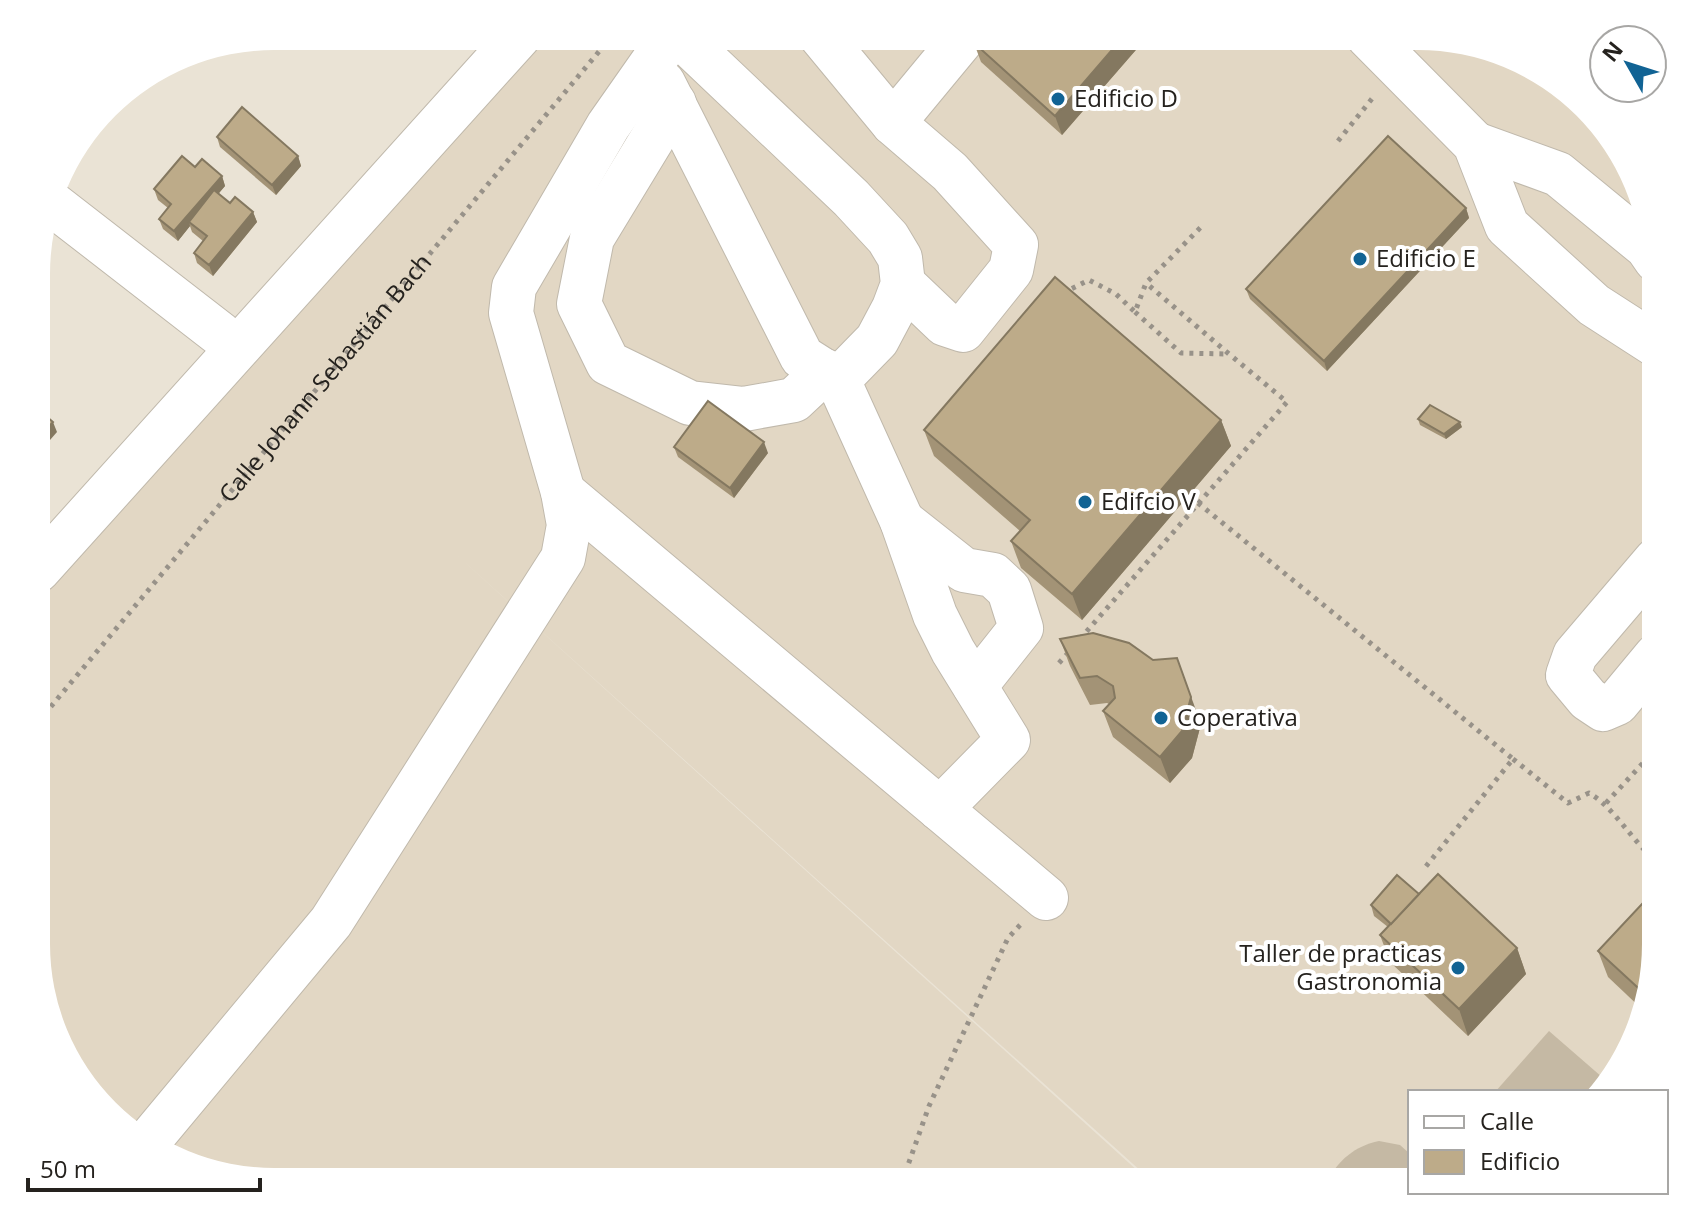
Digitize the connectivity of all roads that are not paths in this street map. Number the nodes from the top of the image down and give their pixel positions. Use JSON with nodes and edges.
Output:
{"nodes":[{"id":1,"x":470,"y":50,"type":"edge"},
{"id":2,"x":506,"y":50,"type":"edge"},
{"id":3,"x":664,"y":50,"type":"edge"},
{"id":4,"x":669,"y":50,"type":"edge"},
{"id":5,"x":674,"y":50,"type":"edge"},
{"id":6,"x":833,"y":50,"type":"edge"},
{"id":7,"x":953,"y":50,"type":"edge"},
{"id":8,"x":1386,"y":50,"type":"edge"},
{"id":9,"x":674,"y":103,"type":"junction"},
{"id":10,"x":893,"y":123,"type":"junction"},
{"id":11,"x":1475,"y":144,"type":"junction"},
{"id":12,"x":60,"y":210,"type":"edge"},
{"id":13,"x":1639,"y":241,"type":"edge"},
{"id":14,"x":903,"y":284,"type":"junction"},
{"id":15,"x":220,"y":334,"type":"junction"},
{"id":16,"x":1642,"y":336,"type":"edge"},
{"id":17,"x":831,"y":375,"type":"junction"},
{"id":18,"x":563,"y":492,"type":"junction"},
{"id":19,"x":50,"y":518,"type":"edge"},
{"id":20,"x":902,"y":521,"type":"junction"},
{"id":21,"x":50,"y":557,"type":"edge"},
{"id":22,"x":1642,"y":576,"type":"edge"},
{"id":23,"x":1642,"y":673,"type":"edge"},
{"id":24,"x":975,"y":686,"type":"junction"},
{"id":25,"x":940,"y":809,"type":"junction"},
{"id":26,"x":1046,"y":898,"type":"road end"},
{"id":27,"x":155,"y":1133,"type":"edge"}],
"edges":[{"from":1,"to":15,"type":"street"},
{"from":2,"to":21,"type":"street"},
{"from":3,"to":18,"type":"street"},
{"from":4,"to":9,"type":"street"},
{"from":5,"to":14,"type":"street"},
{"from":6,"to":10,"type":"street"},
{"from":7,"to":10,"type":"street"},
{"from":8,"to":11,"type":"street"},
{"from":9,"to":17,"type":"street"},
{"from":9,"to":17,"type":"street"},
{"from":10,"to":14,"type":"street"},
{"from":11,"to":13,"type":"street"},
{"from":11,"to":16,"type":"street"},
{"from":12,"to":15,"type":"street"},
{"from":14,"to":17,"type":"street"},
{"from":15,"to":19,"type":"street"},
{"from":17,"to":20,"type":"street"},
{"from":18,"to":25,"type":"street"},
{"from":18,"to":27,"type":"street"},
{"from":20,"to":24,"type":"street"},
{"from":20,"to":24,"type":"street"},
{"from":22,"to":23,"type":"street"},
{"from":24,"to":25,"type":"street"},
{"from":25,"to":26,"type":"street"}]}
